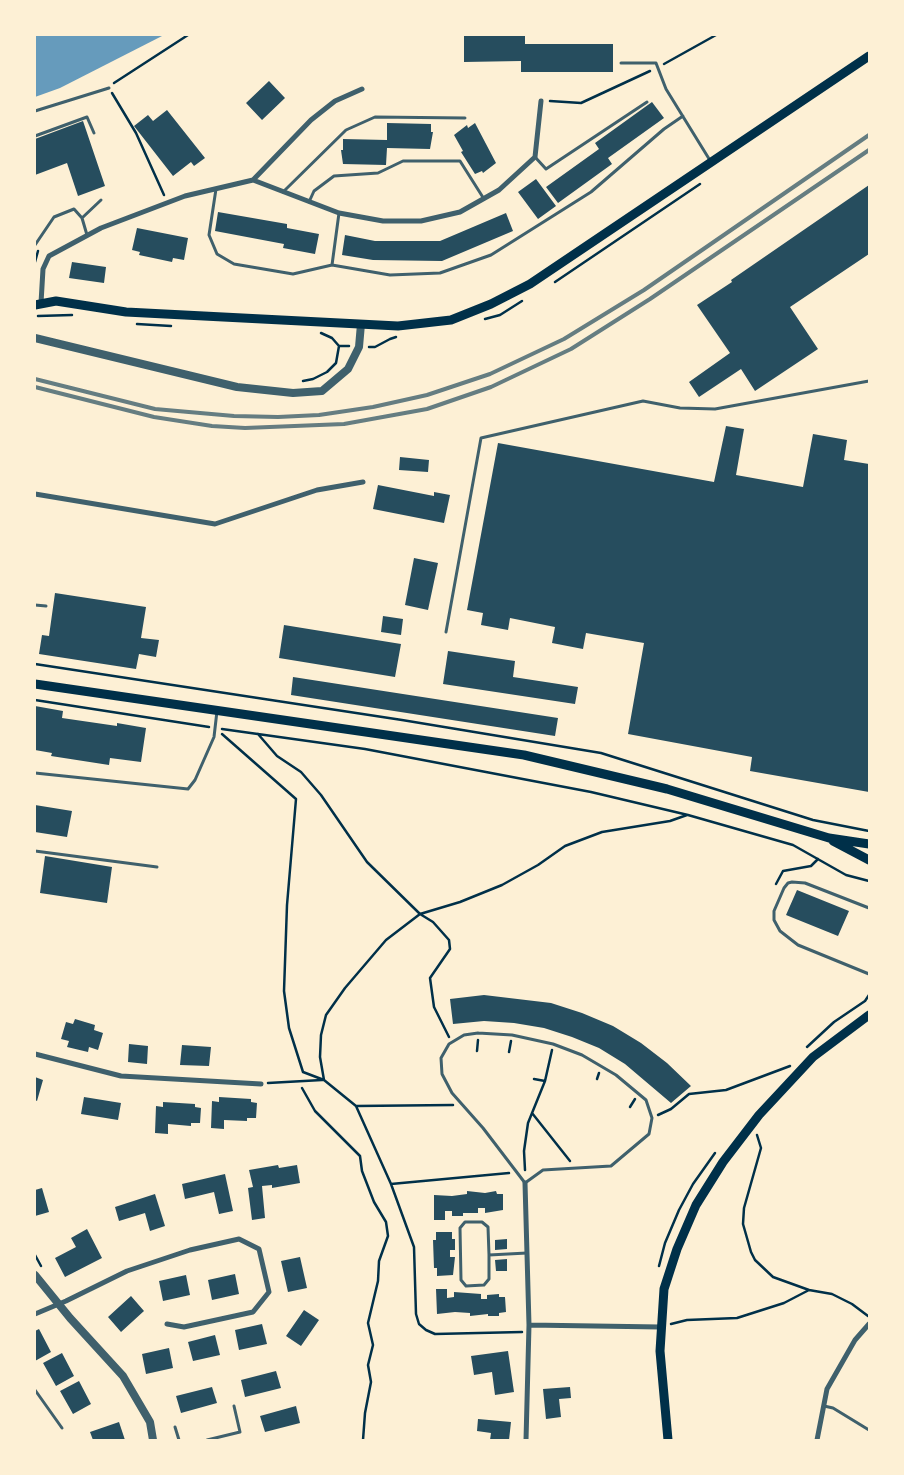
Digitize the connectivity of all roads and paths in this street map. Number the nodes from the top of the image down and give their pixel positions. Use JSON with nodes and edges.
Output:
{"nodes":[{"id":1,"x":188,"y":35,"type":"edge"},
{"id":2,"x":716,"y":35,"type":"edge"},
{"id":3,"x":869,"y":56,"type":"edge"},
{"id":4,"x":621,"y":63,"type":"dead end"},
{"id":5,"x":658,"y":67,"type":"junction"},
{"id":6,"x":109,"y":88,"type":"junction"},
{"id":7,"x":362,"y":89,"type":"dead end"},
{"id":8,"x":541,"y":100,"type":"joint"},
{"id":9,"x":647,"y":102,"type":"dead end"},
{"id":10,"x":35,"y":111,"type":"edge"},
{"id":11,"x":683,"y":116,"type":"junction"},
{"id":12,"x":464,"y":118,"type":"dead end"},
{"id":13,"x":94,"y":133,"type":"dead end"},
{"id":14,"x":35,"y":136,"type":"edge"},
{"id":15,"x":535,"y":156,"type":"junction"},
{"id":16,"x":711,"y":162,"type":"junction"},
{"id":17,"x":253,"y":180,"type":"junction"},
{"id":18,"x":216,"y":189,"type":"junction"},
{"id":19,"x":283,"y":193,"type":"junction"},
{"id":20,"x":484,"y":199,"type":"junction"},
{"id":21,"x":102,"y":200,"type":"dead end"},
{"id":22,"x":167,"y":203,"type":"junction"},
{"id":23,"x":309,"y":203,"type":"junction"},
{"id":24,"x":339,"y":213,"type":"junction"},
{"id":25,"x":82,"y":218,"type":"junction"},
{"id":26,"x":88,"y":236,"type":"junction"},
{"id":27,"x":35,"y":245,"type":"edge"},
{"id":28,"x":38,"y":251,"type":"dead end"},
{"id":29,"x":35,"y":264,"type":"edge"},
{"id":30,"x":332,"y":265,"type":"junction"},
{"id":31,"x":38,"y":304,"type":"edge"},
{"id":32,"x":361,"y":324,"type":"junction"},
{"id":33,"x":35,"y":338,"type":"edge"},
{"id":34,"x":339,"y":346,"type":"dead end"},
{"id":35,"x":869,"y":381,"type":"edge"},
{"id":36,"x":297,"y":382,"type":"dead end"},
{"id":37,"x":363,"y":482,"type":"dead end"},
{"id":38,"x":35,"y":494,"type":"edge"},
{"id":39,"x":35,"y":605,"type":"edge"},
{"id":40,"x":46,"y":606,"type":"dead end"},
{"id":41,"x":446,"y":632,"type":"dead end"},
{"id":42,"x":35,"y":684,"type":"edge"},
{"id":43,"x":35,"y":700,"type":"edge"},
{"id":44,"x":217,"y":711,"type":"junction"},
{"id":45,"x":215,"y":728,"type":"junction"},
{"id":46,"x":258,"y":734,"type":"junction"},
{"id":47,"x":35,"y":773,"type":"edge"},
{"id":48,"x":688,"y":815,"type":"junction"},
{"id":49,"x":829,"y":838,"type":"junction"},
{"id":50,"x":869,"y":844,"type":"edge"},
{"id":51,"x":35,"y":851,"type":"edge"},
{"id":52,"x":818,"y":859,"type":"junction"},
{"id":53,"x":869,"y":860,"type":"edge"},
{"id":54,"x":157,"y":868,"type":"dead end"},
{"id":55,"x":783,"y":871,"type":"dead end"},
{"id":56,"x":869,"y":881,"type":"edge"},
{"id":57,"x":869,"y":909,"type":"edge"},
{"id":58,"x":420,"y":914,"type":"junction"},
{"id":59,"x":869,"y":974,"type":"edge"},
{"id":60,"x":869,"y":995,"type":"edge"},
{"id":61,"x":869,"y":1014,"type":"edge"},
{"id":62,"x":452,"y":1042,"type":"junction"},
{"id":63,"x":553,"y":1044,"type":"junction"},
{"id":64,"x":805,"y":1049,"type":"dead end"},
{"id":65,"x":35,"y":1054,"type":"edge"},
{"id":66,"x":794,"y":1060,"type":"dead end"},
{"id":67,"x":790,"y":1066,"type":"junction"},
{"id":68,"x":784,"y":1073,"type":"dead end"},
{"id":69,"x":534,"y":1079,"type":"dead end"},
{"id":70,"x":324,"y":1080,"type":"junction"},
{"id":71,"x":545,"y":1080,"type":"junction"},
{"id":72,"x":261,"y":1084,"type":"joint"},
{"id":73,"x":302,"y":1088,"type":"dead end"},
{"id":74,"x":462,"y":1105,"type":"junction"},
{"id":75,"x":356,"y":1106,"type":"junction"},
{"id":76,"x":532,"y":1113,"type":"junction"},
{"id":77,"x":652,"y":1118,"type":"junction"},
{"id":78,"x":756,"y":1133,"type":"dead end"},
{"id":79,"x":718,"y":1149,"type":"dead end"},
{"id":80,"x":577,"y":1169,"type":"junction"},
{"id":81,"x":517,"y":1172,"type":"junction"},
{"id":82,"x":525,"y":1183,"type":"junction"},
{"id":83,"x":391,"y":1184,"type":"junction"},
{"id":84,"x":527,"y":1253,"type":"junction"},
{"id":85,"x":488,"y":1255,"type":"junction"},
{"id":86,"x":658,"y":1268,"type":"dead end"},
{"id":87,"x":35,"y":1276,"type":"edge"},
{"id":88,"x":809,"y":1290,"type":"junction"},
{"id":89,"x":58,"y":1305,"type":"junction"},
{"id":90,"x":35,"y":1314,"type":"edge"},
{"id":91,"x":869,"y":1317,"type":"edge"},
{"id":92,"x":167,"y":1324,"type":"dead end"},
{"id":93,"x":869,"y":1324,"type":"edge"},
{"id":94,"x":529,"y":1325,"type":"junction"},
{"id":95,"x":660,"y":1327,"type":"junction"},
{"id":96,"x":529,"y":1332,"type":"junction"},
{"id":97,"x":35,"y":1390,"type":"edge"},
{"id":98,"x":234,"y":1406,"type":"dead end"},
{"id":99,"x":824,"y":1406,"type":"junction"},
{"id":100,"x":176,"y":1427,"type":"dead end"},
{"id":101,"x":62,"y":1428,"type":"dead end"},
{"id":102,"x":869,"y":1430,"type":"edge"},
{"id":103,"x":153,"y":1440,"type":"edge"},
{"id":104,"x":178,"y":1440,"type":"edge"},
{"id":105,"x":207,"y":1440,"type":"edge"},
{"id":106,"x":363,"y":1440,"type":"edge"},
{"id":107,"x":526,"y":1440,"type":"edge"},
{"id":108,"x":668,"y":1440,"type":"edge"},
{"id":109,"x":817,"y":1440,"type":"edge"}],
"edges":[{"from":1,"to":6,"type":"path"},
{"from":2,"to":5,"type":"path"},
{"from":3,"to":16,"type":"main road"},
{"from":4,"to":5,"type":"lane"},
{"from":5,"to":8,"type":"path"},
{"from":5,"to":11,"type":"lane"},
{"from":6,"to":10,"type":"lane"},
{"from":6,"to":22,"type":"path"},
{"from":7,"to":17,"type":"street"},
{"from":8,"to":15,"type":"street"},
{"from":9,"to":15,"type":"lane"},
{"from":11,"to":16,"type":"lane"},
{"from":11,"to":30,"type":"lane"},
{"from":12,"to":19,"type":"lane"},
{"from":13,"to":14,"type":"lane"},
{"from":15,"to":20,"type":"street"},
{"from":16,"to":32,"type":"main road"},
{"from":17,"to":18,"type":"street"},
{"from":17,"to":19,"type":"street"},
{"from":18,"to":22,"type":"street"},
{"from":18,"to":30,"type":"lane"},
{"from":19,"to":23,"type":"street"},
{"from":20,"to":23,"type":"lane"},
{"from":20,"to":24,"type":"street"},
{"from":21,"to":25,"type":"lane"},
{"from":22,"to":26,"type":"street"},
{"from":23,"to":24,"type":"street"},
{"from":24,"to":30,"type":"lane"},
{"from":25,"to":26,"type":"lane"},
{"from":25,"to":27,"type":"lane"},
{"from":26,"to":31,"type":"street"},
{"from":28,"to":29,"type":"path"},
{"from":31,"to":32,"type":"main road"},
{"from":32,"to":33,"type":"street"},
{"from":34,"to":36,"type":"path"},
{"from":35,"to":41,"type":"lane"},
{"from":37,"to":38,"type":"street"},
{"from":39,"to":40,"type":"lane"},
{"from":42,"to":44,"type":"main road"},
{"from":43,"to":45,"type":"path"},
{"from":44,"to":45,"type":"lane"},
{"from":44,"to":49,"type":"main road"},
{"from":45,"to":46,"type":"path"},
{"from":45,"to":47,"type":"lane"},
{"from":45,"to":70,"type":"path"},
{"from":46,"to":48,"type":"path"},
{"from":46,"to":58,"type":"path"},
{"from":48,"to":52,"type":"path"},
{"from":48,"to":58,"type":"path"},
{"from":49,"to":50,"type":"main road"},
{"from":49,"to":53,"type":"main road"},
{"from":51,"to":54,"type":"lane"},
{"from":52,"to":55,"type":"path"},
{"from":52,"to":56,"type":"path"},
{"from":57,"to":59,"type":"lane"},
{"from":58,"to":62,"type":"path"},
{"from":58,"to":70,"type":"path"},
{"from":60,"to":64,"type":"path"},
{"from":61,"to":95,"type":"main road"},
{"from":62,"to":63,"type":"lane"},
{"from":62,"to":74,"type":"lane"},
{"from":63,"to":71,"type":"path"},
{"from":63,"to":77,"type":"lane"},
{"from":65,"to":72,"type":"street"},
{"from":66,"to":67,"type":"path"},
{"from":67,"to":68,"type":"path"},
{"from":67,"to":77,"type":"path"},
{"from":69,"to":71,"type":"path"},
{"from":70,"to":72,"type":"path"},
{"from":70,"to":75,"type":"path"},
{"from":71,"to":76,"type":"path"},
{"from":73,"to":106,"type":"path"},
{"from":74,"to":75,"type":"path"},
{"from":74,"to":81,"type":"lane"},
{"from":75,"to":83,"type":"path"},
{"from":76,"to":80,"type":"path"},
{"from":76,"to":82,"type":"path"},
{"from":77,"to":80,"type":"lane"},
{"from":78,"to":88,"type":"path"},
{"from":79,"to":86,"type":"path"},
{"from":80,"to":82,"type":"lane"},
{"from":81,"to":82,"type":"lane"},
{"from":81,"to":83,"type":"path"},
{"from":82,"to":84,"type":"street"},
{"from":83,"to":96,"type":"path"},
{"from":84,"to":85,"type":"lane"},
{"from":84,"to":94,"type":"street"},
{"from":85,"to":85,"type":"lane"},
{"from":87,"to":89,"type":"street"},
{"from":88,"to":91,"type":"path"},
{"from":88,"to":95,"type":"path"},
{"from":89,"to":90,"type":"street"},
{"from":89,"to":92,"type":"street"},
{"from":89,"to":103,"type":"street"},
{"from":93,"to":99,"type":"street"},
{"from":94,"to":95,"type":"street"},
{"from":94,"to":96,"type":"street"},
{"from":95,"to":108,"type":"main road"},
{"from":96,"to":107,"type":"street"},
{"from":97,"to":101,"type":"lane"},
{"from":98,"to":105,"type":"lane"},
{"from":99,"to":102,"type":"lane"},
{"from":99,"to":109,"type":"street"},
{"from":100,"to":104,"type":"lane"}]}
